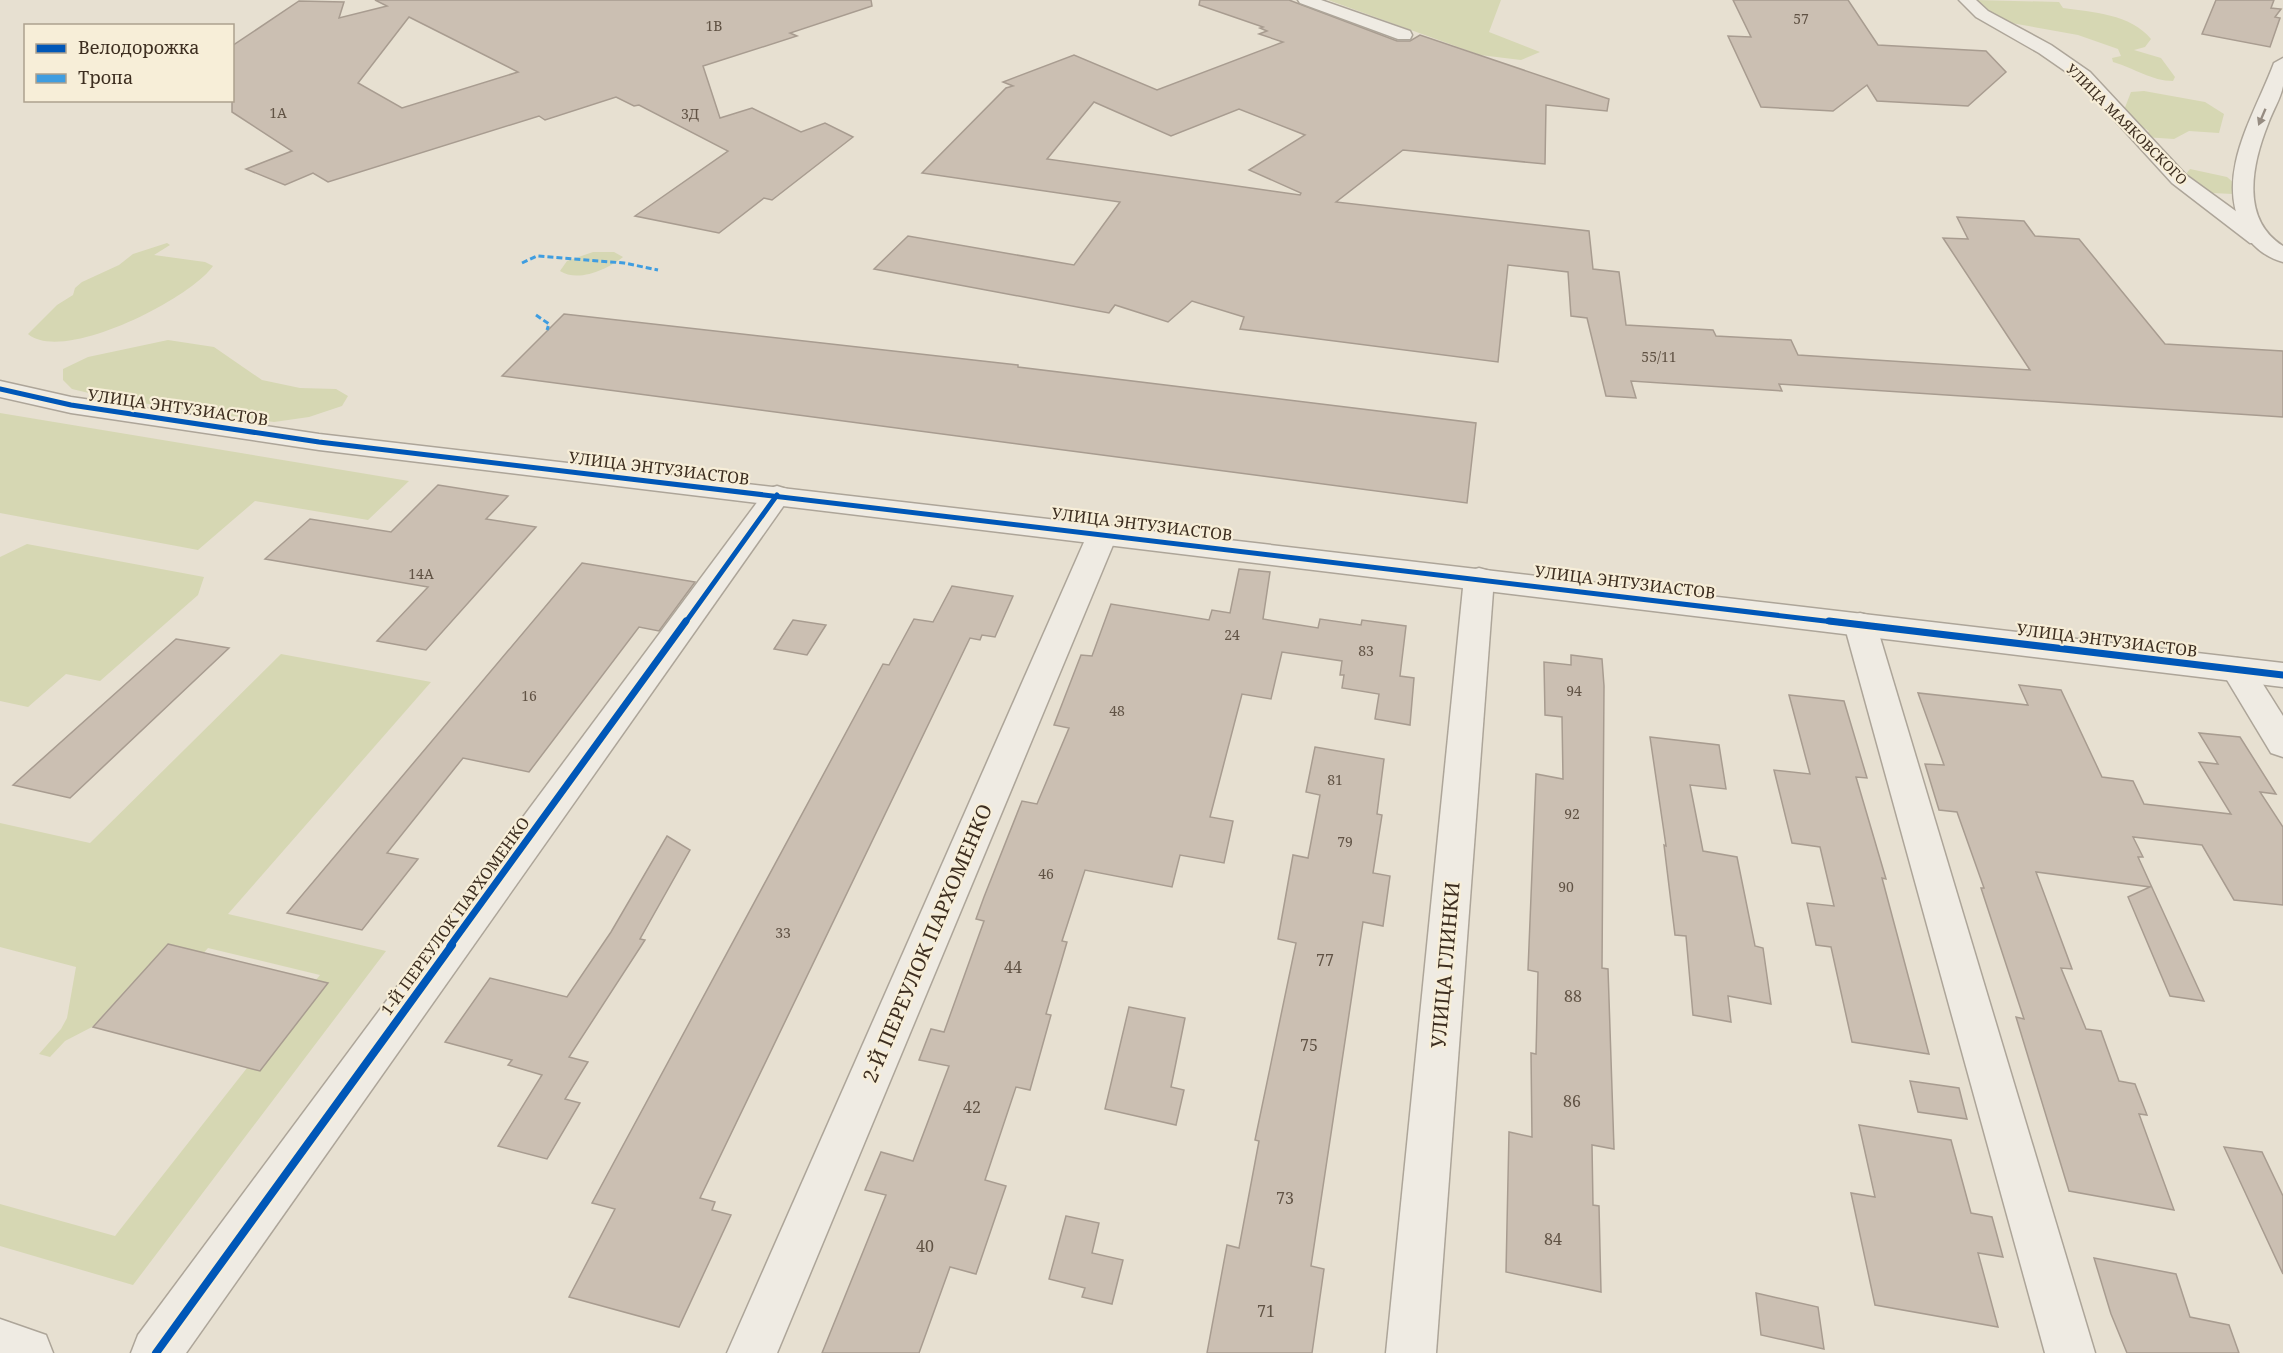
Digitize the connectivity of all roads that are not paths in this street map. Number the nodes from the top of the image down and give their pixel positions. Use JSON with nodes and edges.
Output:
{"nodes":[{"id":1,"x":1306,"y":0,"type":"edge"},
{"id":2,"x":1967,"y":0,"type":"edge"},
{"id":3,"x":1404,"y":35,"type":"dead end"},
{"id":4,"x":2283,"y":63,"type":"edge"},
{"id":5,"x":2258,"y":238,"type":"junction"},
{"id":6,"x":2283,"y":255,"type":"edge"},
{"id":7,"x":0,"y":389,"type":"edge"},
{"id":8,"x":777,"y":495,"type":"junction"},
{"id":9,"x":1103,"y":533,"type":"junction"},
{"id":10,"x":1479,"y":578,"type":"junction"},
{"id":11,"x":1860,"y":624,"type":"junction"},
{"id":12,"x":2237,"y":670,"type":"junction"},
{"id":13,"x":2283,"y":675,"type":"edge"},
{"id":14,"x":2283,"y":744,"type":"edge"},
{"id":15,"x":0,"y":1344,"type":"edge"},
{"id":16,"x":28,"y":1353,"type":"edge"},
{"id":17,"x":156,"y":1353,"type":"edge"},
{"id":18,"x":752,"y":1353,"type":"edge"},
{"id":19,"x":1412,"y":1353,"type":"edge"},
{"id":20,"x":2070,"y":1353,"type":"edge"}],
"edges":[{"from":1,"to":3,"type":"street"},
{"from":2,"to":5,"type":"street","name":"УЛИЦА МАЯКОВСКОГО"},
{"from":4,"to":5,"type":"street","one_way":true},
{"from":5,"to":6,"type":"street","name":"УЛИЦА МАЯКОВСКОГО"},
{"from":7,"to":8,"type":"street","name":"УЛИЦА ЭНТУЗИАСТОВ"},
{"from":8,"to":9,"type":"street","name":"УЛИЦА ЭНТУЗИАСТОВ"},
{"from":8,"to":17,"type":"street","name":"1-Й ПЕРЕУЛОК ПАРХОМЕНКО"},
{"from":9,"to":10,"type":"street","name":"УЛИЦА ЭНТУЗИАСТОВ"},
{"from":9,"to":18,"type":"street","name":"2-Й ПЕРЕУЛОК ПАРХОМЕНКО"},
{"from":10,"to":11,"type":"street","name":"УЛИЦА ЭНТУЗИАСТОВ"},
{"from":10,"to":19,"type":"street","name":"УЛИЦА ГЛИНКИ"},
{"from":11,"to":12,"type":"street","name":"УЛИЦА ЭНТУЗИАСТОВ"},
{"from":11,"to":20,"type":"street"},
{"from":12,"to":13,"type":"street","name":"УЛИЦА ЭНТУЗИАСТОВ"},
{"from":12,"to":14,"type":"street"},
{"from":15,"to":16,"type":"street"}]}
